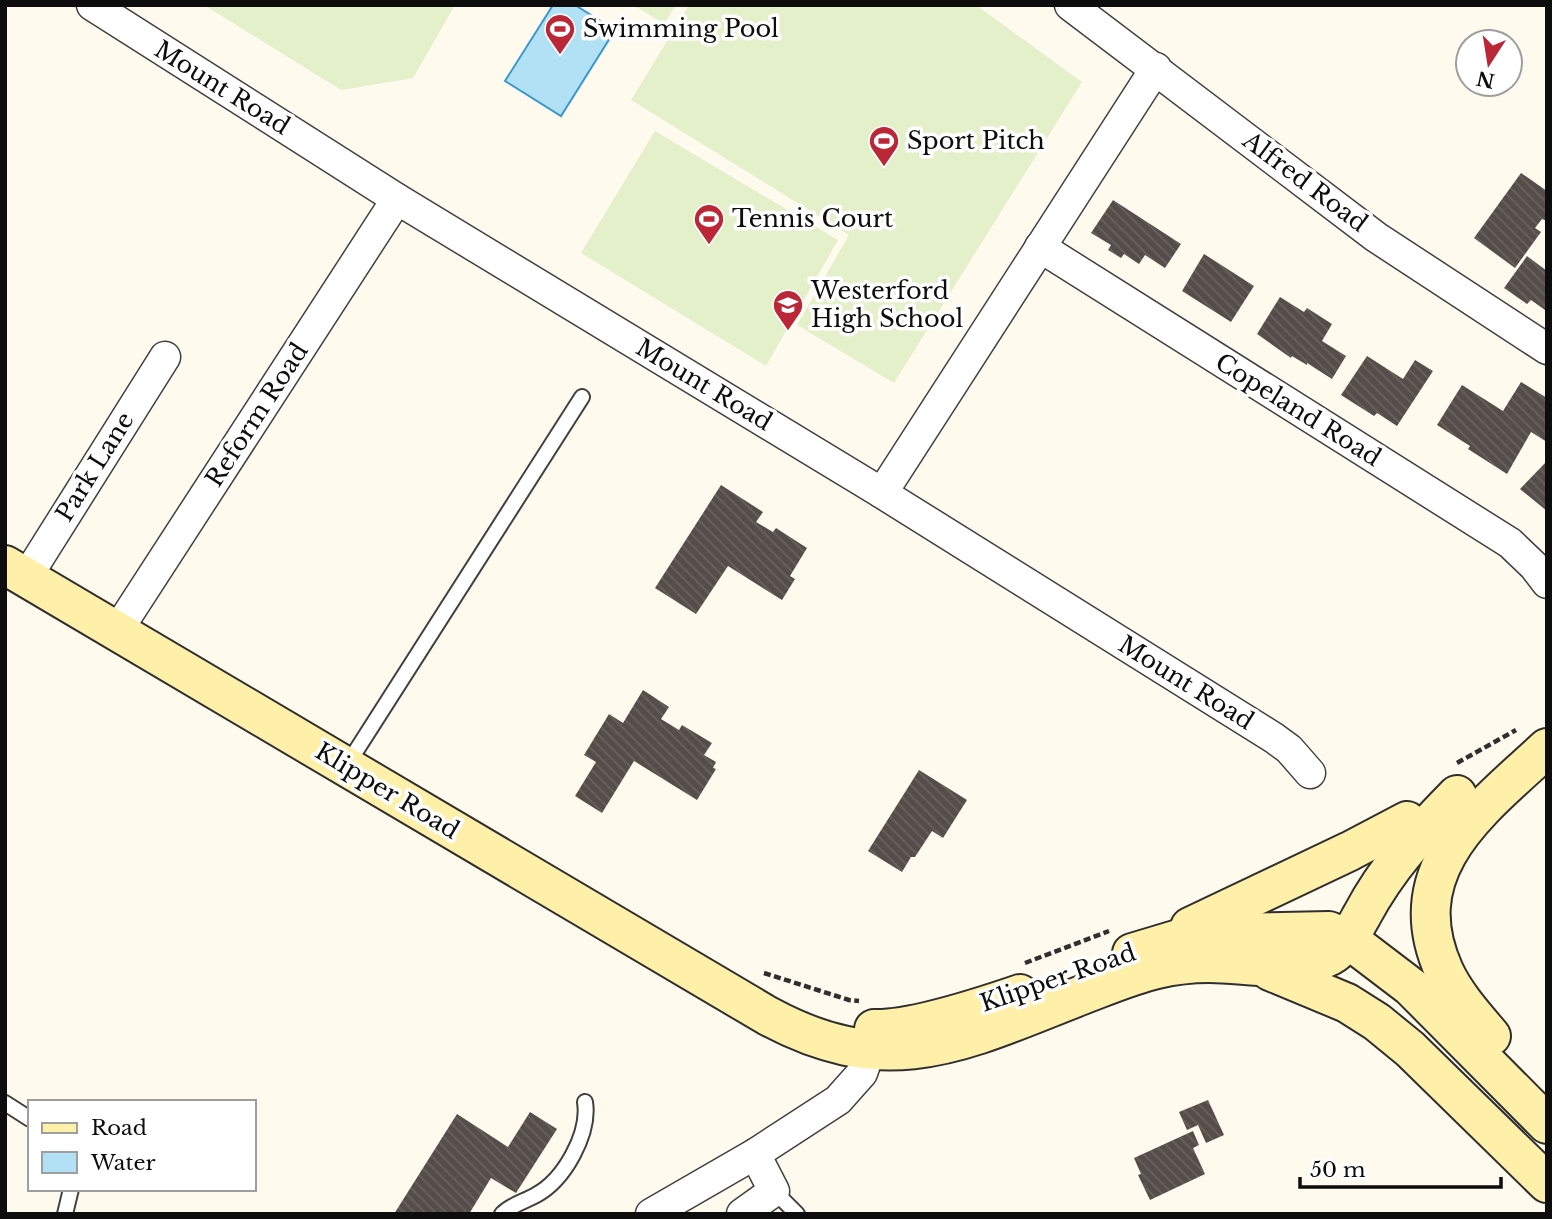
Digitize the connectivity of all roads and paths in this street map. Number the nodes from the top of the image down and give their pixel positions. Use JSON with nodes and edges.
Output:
{"nodes":[{"id":1,"x":92,"y":5,"type":"edge"},
{"id":2,"x":1070,"y":5,"type":"edge"},
{"id":3,"x":1156,"y":68,"type":"junction"},
{"id":4,"x":397,"y":199,"type":"junction"},
{"id":5,"x":1040,"y":247,"type":"junction"},
{"id":6,"x":1547,"y":349,"type":"edge"},
{"id":7,"x":165,"y":357,"type":"dead end"},
{"id":8,"x":582,"y":397,"type":"dead end"},
{"id":9,"x":882,"y":493,"type":"junction"},
{"id":10,"x":15,"y":571,"type":"edge"},
{"id":11,"x":1547,"y":583,"type":"edge"},
{"id":12,"x":117,"y":631,"type":"junction"},
{"id":13,"x":1539,"y":741,"type":"edge"},
{"id":14,"x":346,"y":767,"type":"junction"},
{"id":15,"x":1310,"y":773,"type":"dead end"},
{"id":16,"x":1454,"y":781,"type":"junction"},
{"id":17,"x":1407,"y":821,"type":"junction"},
{"id":18,"x":1119,"y":927,"type":"dead end"},
{"id":19,"x":1337,"y":942,"type":"junction"},
{"id":20,"x":1153,"y":945,"type":"junction"},
{"id":21,"x":1255,"y":965,"type":"junction"},
{"id":22,"x":1015,"y":967,"type":"dead end"},
{"id":23,"x":757,"y":971,"type":"dead end"},
{"id":24,"x":872,"y":1027,"type":"junction"},
{"id":25,"x":586,"y":1102,"type":"dead end"},
{"id":26,"x":5,"y":1103,"type":"edge"},
{"id":27,"x":28,"y":1118,"type":"edge"},
{"id":28,"x":1545,"y":1122,"type":"edge"},
{"id":29,"x":755,"y":1154,"type":"junction"},
{"id":30,"x":1547,"y":1182,"type":"edge"},
{"id":31,"x":71,"y":1191,"type":"edge"},
{"id":32,"x":774,"y":1191,"type":"junction"},
{"id":33,"x":65,"y":1214,"type":"edge"},
{"id":34,"x":502,"y":1214,"type":"edge"},
{"id":35,"x":650,"y":1214,"type":"edge"},
{"id":36,"x":742,"y":1214,"type":"edge"},
{"id":37,"x":797,"y":1214,"type":"edge"}],
"edges":[{"from":1,"to":4,"type":"street","name":"Mount Road"},
{"from":2,"to":3,"type":"street","name":"Alfred Road"},
{"from":3,"to":5,"type":"street"},
{"from":3,"to":6,"type":"street","name":"Alfred Road"},
{"from":4,"to":9,"type":"street","name":"Mount Road"},
{"from":4,"to":12,"type":"street","name":"Reform Road"},
{"from":5,"to":9,"type":"street"},
{"from":5,"to":11,"type":"street","name":"Copeland Road"},
{"from":7,"to":10,"type":"street","name":"Park Lane"},
{"from":8,"to":14,"type":"lane"},
{"from":9,"to":15,"type":"street","name":"Mount Road"},
{"from":10,"to":12,"type":"main road","name":"Klipper Road"},
{"from":12,"to":14,"type":"main road","name":"Klipper Road"},
{"from":13,"to":16,"type":"main road"},
{"from":13,"to":16,"type":"path"},
{"from":13,"to":28,"type":"main road"},
{"from":14,"to":24,"type":"main road","name":"Klipper Road"},
{"from":16,"to":17,"type":"main road"},
{"from":16,"to":19,"type":"main road"},
{"from":17,"to":19,"type":"main road"},
{"from":17,"to":20,"type":"main road"},
{"from":18,"to":22,"type":"path"},
{"from":19,"to":20,"type":"main road","name":"Klipper Road"},
{"from":19,"to":21,"type":"main road","name":"Klipper Road"},
{"from":19,"to":28,"type":"main road"},
{"from":19,"to":30,"type":"main road"},
{"from":20,"to":24,"type":"main road","name":"Klipper Road"},
{"from":21,"to":24,"type":"main road","name":"Klipper Road"},
{"from":21,"to":30,"type":"main road"},
{"from":23,"to":24,"type":"path"},
{"from":24,"to":29,"type":"street"},
{"from":25,"to":34,"type":"lane"},
{"from":26,"to":27,"type":"lane"},
{"from":29,"to":32,"type":"street"},
{"from":29,"to":35,"type":"street"},
{"from":31,"to":33,"type":"lane"},
{"from":32,"to":36,"type":"street"},
{"from":32,"to":37,"type":"lane"}]}
